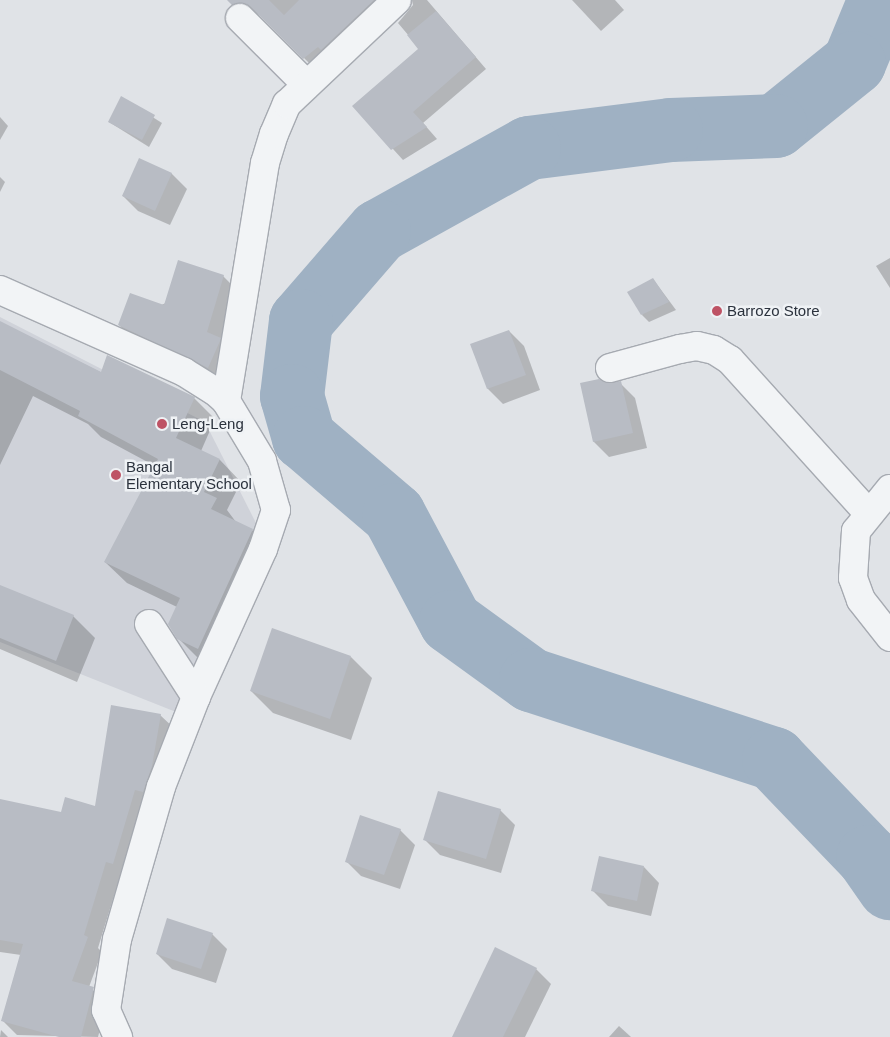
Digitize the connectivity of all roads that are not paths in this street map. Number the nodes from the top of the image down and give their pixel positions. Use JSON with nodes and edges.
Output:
{"nodes":[{"id":1,"x":397,"y":0,"type":"edge"},
{"id":2,"x":240,"y":18,"type":"dead end"},
{"id":3,"x":306,"y":84,"type":"junction"},
{"id":4,"x":0,"y":290,"type":"edge"},
{"id":5,"x":610,"y":368,"type":"dead end"},
{"id":6,"x":226,"y":401,"type":"junction"},
{"id":7,"x":890,"y":489,"type":"edge"},
{"id":8,"x":869,"y":514,"type":"junction"},
{"id":9,"x":149,"y":624,"type":"dead end"},
{"id":10,"x":890,"y":637,"type":"edge"},
{"id":11,"x":196,"y":697,"type":"junction"},
{"id":12,"x":118,"y":1037,"type":"edge"}],
"edges":[{"from":1,"to":3,"type":"street"},
{"from":2,"to":3,"type":"street"},
{"from":3,"to":6,"type":"street"},
{"from":4,"to":6,"type":"street"},
{"from":5,"to":8,"type":"street"},
{"from":6,"to":11,"type":"street"},
{"from":7,"to":8,"type":"street"},
{"from":8,"to":10,"type":"street"},
{"from":9,"to":11,"type":"street"},
{"from":11,"to":12,"type":"street"}]}
